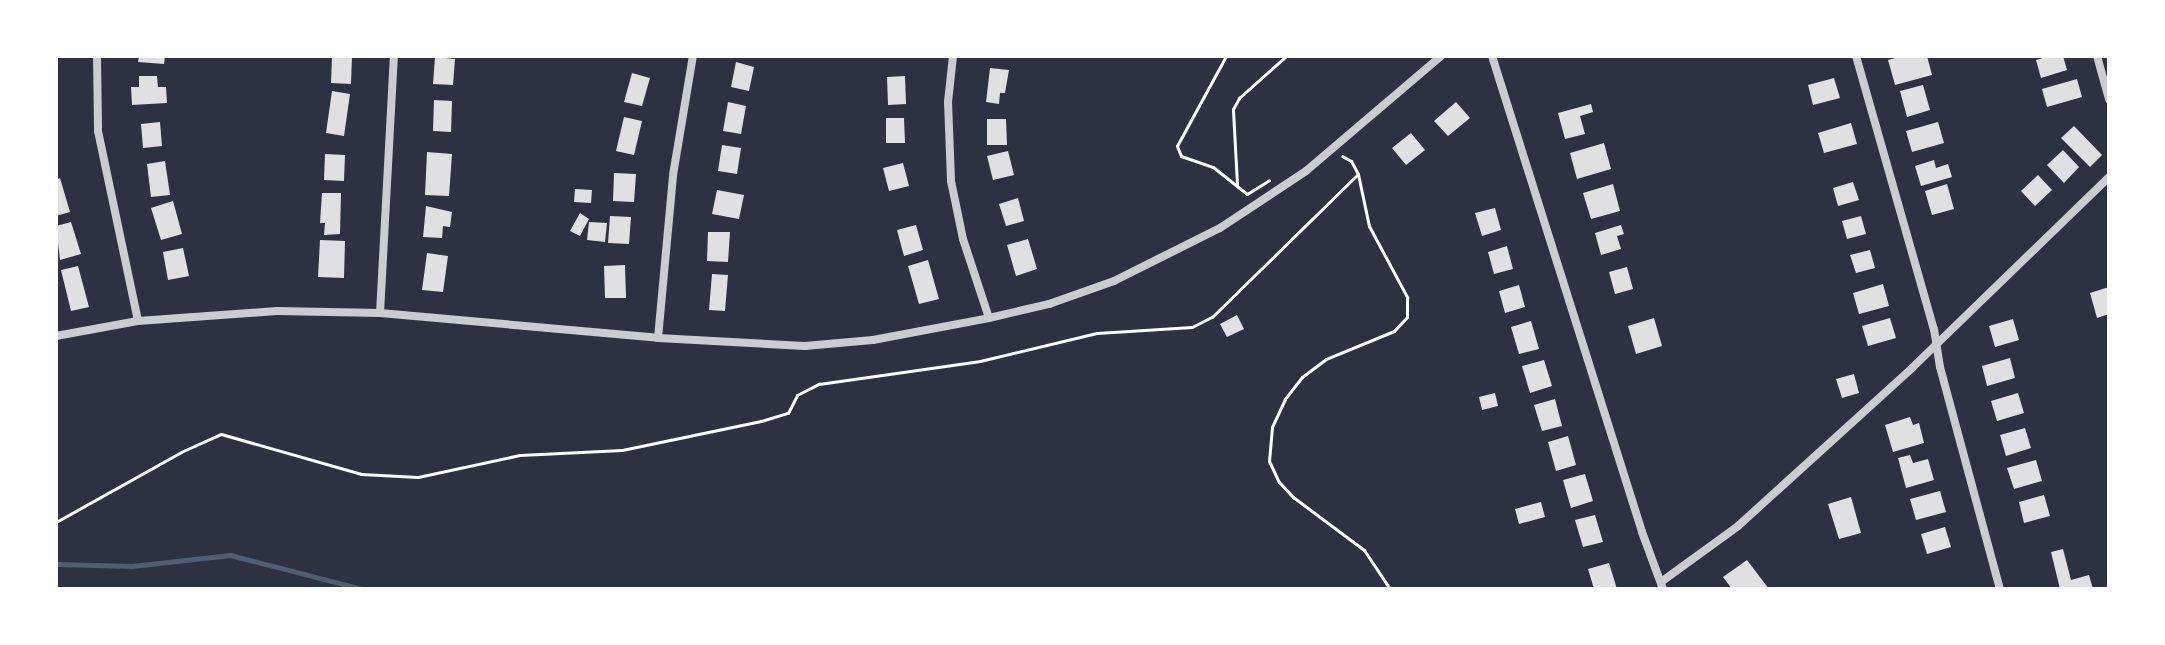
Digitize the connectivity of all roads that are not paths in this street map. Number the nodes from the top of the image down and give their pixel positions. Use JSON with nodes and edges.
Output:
{"nodes":[{"id":1,"x":97,"y":56,"type":"edge"},
{"id":2,"x":394,"y":56,"type":"edge"},
{"id":3,"x":693,"y":56,"type":"edge"},
{"id":4,"x":953,"y":56,"type":"edge"},
{"id":5,"x":1441,"y":56,"type":"edge"},
{"id":6,"x":1492,"y":56,"type":"edge"},
{"id":7,"x":1856,"y":56,"type":"edge"},
{"id":8,"x":2097,"y":56,"type":"edge"},
{"id":9,"x":2109,"y":99,"type":"edge"},
{"id":10,"x":2109,"y":177,"type":"edge"},
{"id":11,"x":380,"y":313,"type":"junction"},
{"id":12,"x":989,"y":318,"type":"junction"},
{"id":13,"x":138,"y":321,"type":"junction"},
{"id":14,"x":56,"y":336,"type":"edge"},
{"id":15,"x":658,"y":338,"type":"junction"},
{"id":16,"x":1936,"y":342,"type":"junction"},
{"id":17,"x":1662,"y":586,"type":"edge"},
{"id":18,"x":2000,"y":589,"type":"edge"}],
"edges":[{"from":1,"to":13,"type":"street"},
{"from":2,"to":11,"type":"street"},
{"from":3,"to":15,"type":"street"},
{"from":4,"to":12,"type":"street"},
{"from":5,"to":12,"type":"street"},
{"from":6,"to":17,"type":"street"},
{"from":7,"to":16,"type":"street"},
{"from":8,"to":9,"type":"street"},
{"from":10,"to":16,"type":"street"},
{"from":11,"to":13,"type":"street"},
{"from":11,"to":15,"type":"street"},
{"from":12,"to":15,"type":"street"},
{"from":13,"to":14,"type":"street"},
{"from":16,"to":17,"type":"street"},
{"from":16,"to":18,"type":"street"}]}
